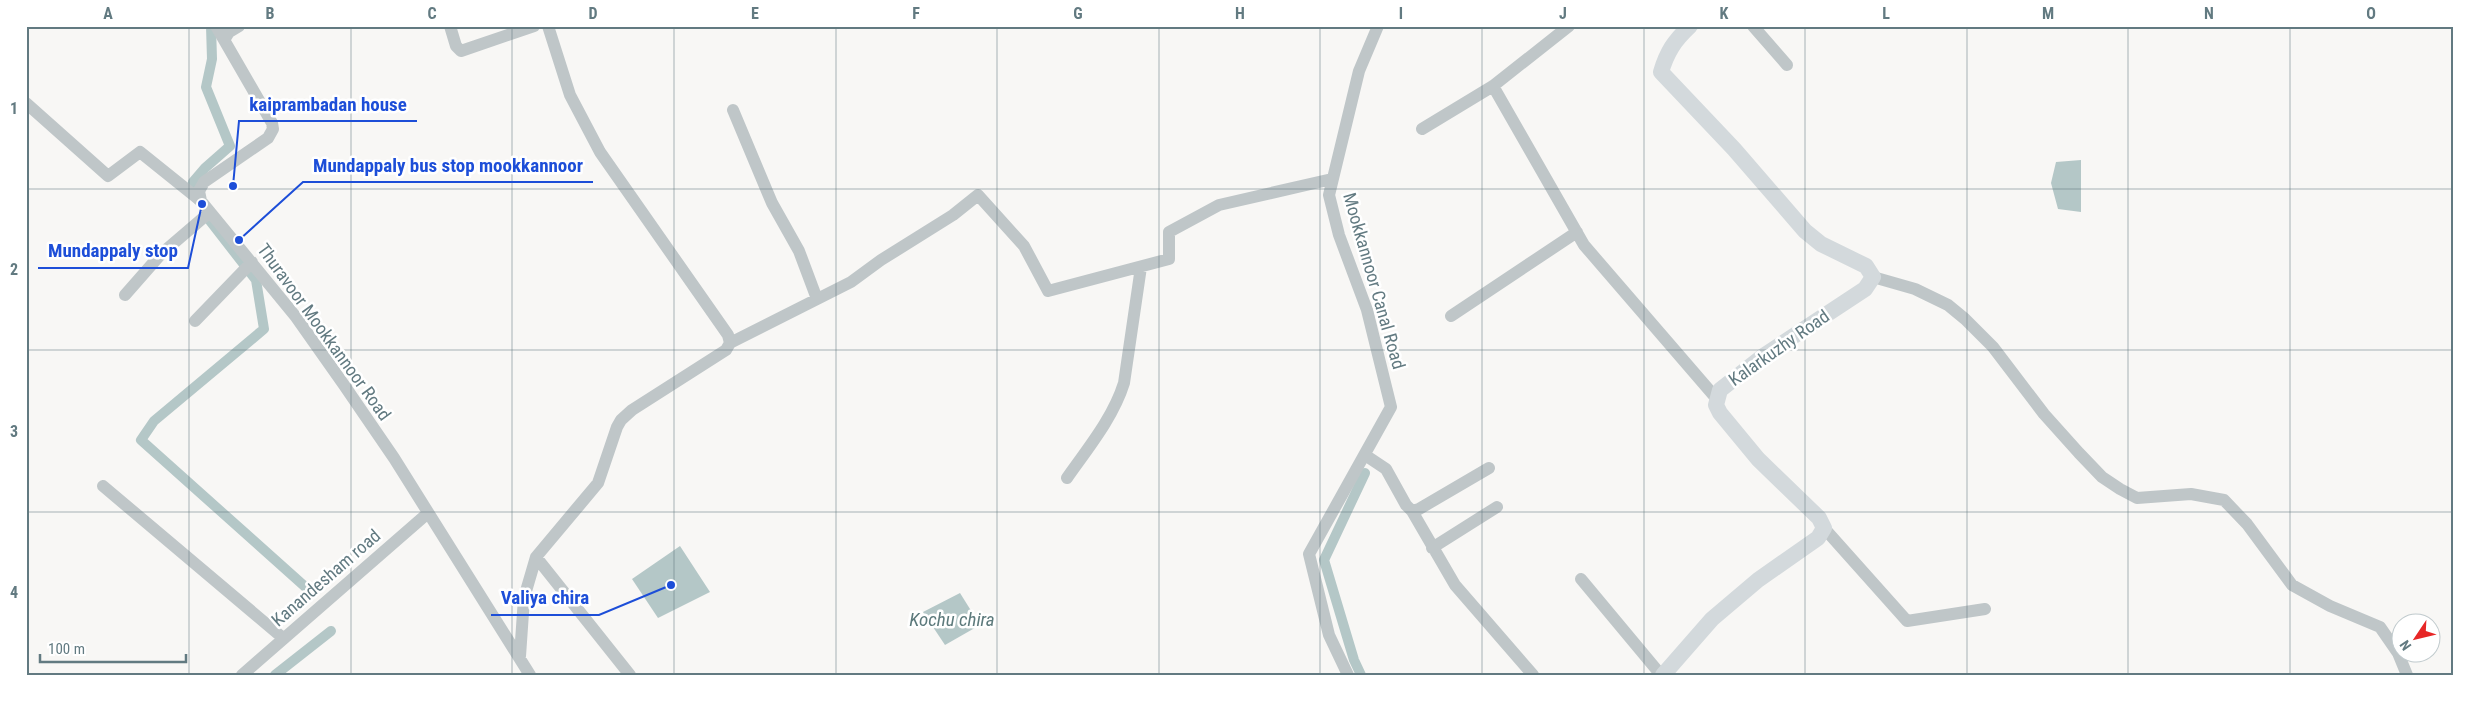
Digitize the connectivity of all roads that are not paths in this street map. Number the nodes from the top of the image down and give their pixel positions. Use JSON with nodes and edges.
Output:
{"nodes":[{"id":1,"x":239,"y":26,"type":"edge"},
{"id":2,"x":450,"y":26,"type":"edge"},
{"id":3,"x":534,"y":26,"type":"edge"},
{"id":4,"x":548,"y":26,"type":"edge"},
{"id":5,"x":1378,"y":26,"type":"edge"},
{"id":6,"x":1569,"y":26,"type":"edge"},
{"id":7,"x":1690,"y":26,"type":"edge"},
{"id":8,"x":1753,"y":26,"type":"edge"},
{"id":9,"x":220,"y":32,"type":"edge"},
{"id":10,"x":1786,"y":65,"type":"dead end"},
{"id":11,"x":1493,"y":86,"type":"junction"},
{"id":12,"x":26,"y":103,"type":"edge"},
{"id":13,"x":733,"y":110,"type":"dead end"},
{"id":14,"x":1422,"y":129,"type":"dead end"},
{"id":15,"x":1332,"y":179,"type":"junction"},
{"id":16,"x":201,"y":201,"type":"junction"},
{"id":17,"x":210,"y":212,"type":"junction"},
{"id":18,"x":1576,"y":232,"type":"junction"},
{"id":19,"x":252,"y":262,"type":"junction"},
{"id":20,"x":1141,"y":267,"type":"junction"},
{"id":21,"x":1873,"y":277,"type":"junction"},
{"id":22,"x":126,"y":295,"type":"dead end"},
{"id":23,"x":817,"y":299,"type":"junction"},
{"id":24,"x":1451,"y":316,"type":"dead end"},
{"id":25,"x":195,"y":321,"type":"dead end"},
{"id":26,"x":730,"y":343,"type":"junction"},
{"id":27,"x":1716,"y":398,"type":"junction"},
{"id":28,"x":1365,"y":455,"type":"junction"},
{"id":29,"x":1489,"y":468,"type":"dead end"},
{"id":30,"x":1067,"y":478,"type":"dead end"},
{"id":31,"x":104,"y":486,"type":"dead end"},
{"id":32,"x":1497,"y":507,"type":"dead end"},
{"id":33,"x":1412,"y":511,"type":"junction"},
{"id":34,"x":428,"y":513,"type":"junction"},
{"id":35,"x":1824,"y":528,"type":"junction"},
{"id":36,"x":1432,"y":548,"type":"junction"},
{"id":37,"x":536,"y":557,"type":"junction"},
{"id":38,"x":1582,"y":579,"type":"dead end"},
{"id":39,"x":1985,"y":609,"type":"dead end"},
{"id":40,"x":284,"y":638,"type":"junction"},
{"id":41,"x":520,"y":656,"type":"junction"},
{"id":42,"x":245,"y":672,"type":"edge"},
{"id":43,"x":530,"y":675,"type":"edge"},
{"id":44,"x":630,"y":675,"type":"edge"},
{"id":45,"x":1348,"y":675,"type":"edge"},
{"id":46,"x":1532,"y":675,"type":"edge"},
{"id":47,"x":1662,"y":675,"type":"edge"},
{"id":48,"x":2407,"y":675,"type":"edge"}],
"edges":[{"from":1,"to":9,"type":"street"},
{"from":2,"to":3,"type":"street"},
{"from":4,"to":26,"type":"street"},
{"from":5,"to":15,"type":"street","name":"Mookkannoor Canal Road"},
{"from":6,"to":11,"type":"street"},
{"from":7,"to":21,"type":"main road"},
{"from":8,"to":10,"type":"street"},
{"from":9,"to":16,"type":"street"},
{"from":11,"to":14,"type":"street"},
{"from":11,"to":18,"type":"street"},
{"from":12,"to":16,"type":"street","name":"Thuravoor Mookkannoor Road"},
{"from":13,"to":23,"type":"street"},
{"from":15,"to":20,"type":"street"},
{"from":15,"to":28,"type":"street","name":"Mookkannoor Canal Road"},
{"from":16,"to":17,"type":"street","name":"Thuravoor Mookkannoor Road"},
{"from":17,"to":19,"type":"street","name":"Thuravoor Mookkannoor Road"},
{"from":17,"to":22,"type":"street"},
{"from":18,"to":24,"type":"street"},
{"from":18,"to":27,"type":"street"},
{"from":19,"to":25,"type":"street"},
{"from":19,"to":34,"type":"street","name":"Thuravoor Mookkannoor Road"},
{"from":20,"to":23,"type":"street"},
{"from":20,"to":30,"type":"street"},
{"from":21,"to":27,"type":"main road","name":"Kalarkuzhy Road"},
{"from":21,"to":48,"type":"street"},
{"from":23,"to":26,"type":"street"},
{"from":26,"to":37,"type":"street"},
{"from":27,"to":35,"type":"main road","name":"Kalarkuzhy Road"},
{"from":28,"to":33,"type":"street"},
{"from":28,"to":45,"type":"street","name":"Mookkannoor Canal Road"},
{"from":29,"to":33,"type":"street"},
{"from":31,"to":40,"type":"street"},
{"from":32,"to":36,"type":"street"},
{"from":33,"to":36,"type":"street"},
{"from":34,"to":40,"type":"street","name":"Kanandesham road"},
{"from":34,"to":41,"type":"street","name":"Thuravoor Mookkannoor Road"},
{"from":35,"to":39,"type":"street"},
{"from":35,"to":47,"type":"main road"},
{"from":36,"to":46,"type":"street"},
{"from":37,"to":41,"type":"street"},
{"from":37,"to":44,"type":"street"},
{"from":38,"to":47,"type":"street"},
{"from":40,"to":42,"type":"street","name":"Kanandesham road"},
{"from":41,"to":43,"type":"street","name":"Thuravoor Mookkannoor Road"}]}
